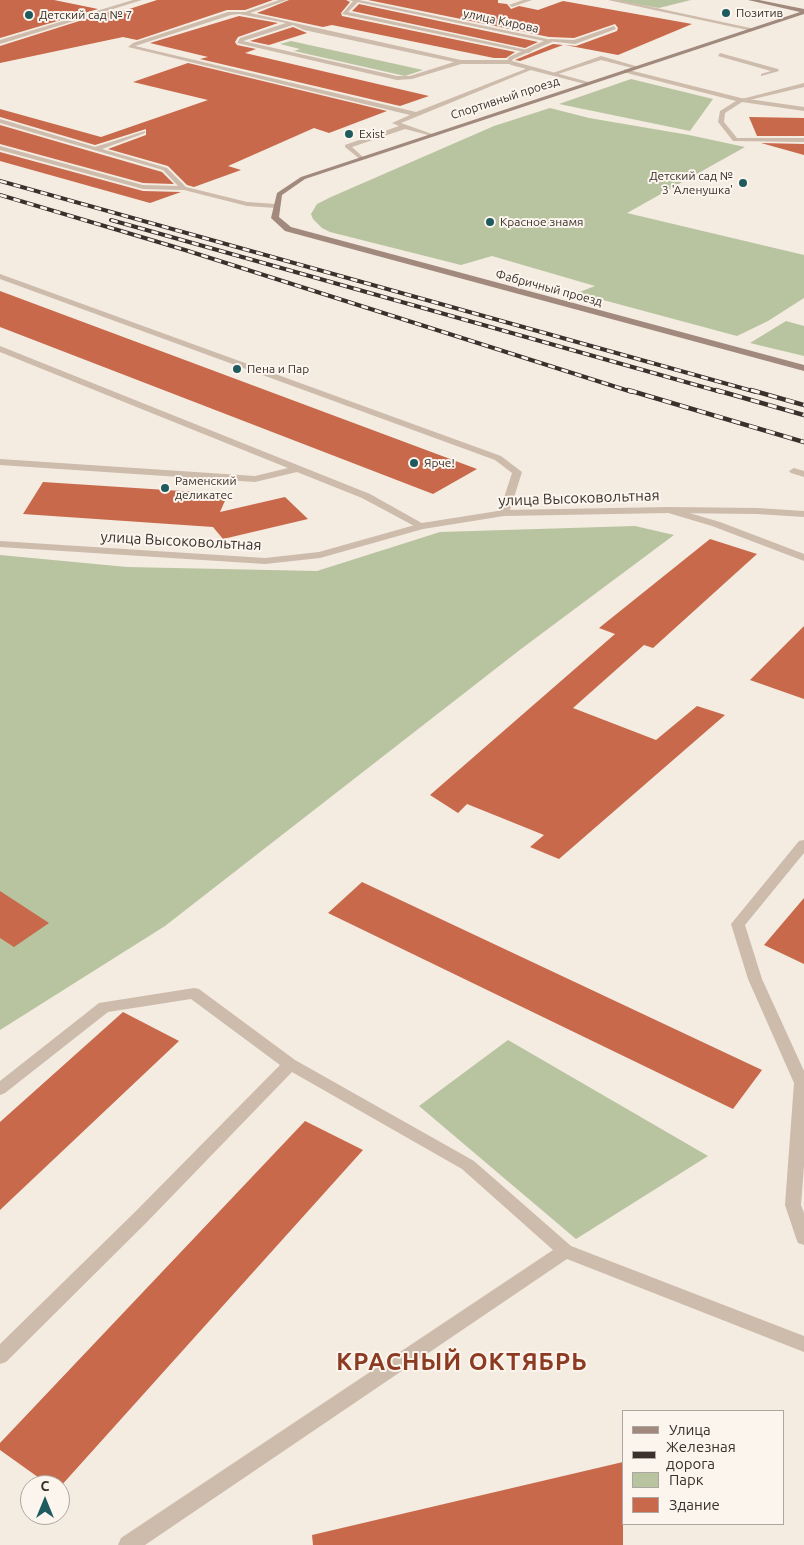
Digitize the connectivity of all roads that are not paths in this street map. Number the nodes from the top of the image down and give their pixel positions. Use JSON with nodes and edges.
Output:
{"nodes":[{"id":1,"x":139,"y":0,"type":"edge"},
{"id":2,"x":284,"y":0,"type":"edge"},
{"id":3,"x":529,"y":0,"type":"edge"},
{"id":4,"x":611,"y":0,"type":"edge"},
{"id":5,"x":751,"y":0,"type":"edge"},
{"id":6,"x":795,"y":0,"type":"edge"},
{"id":7,"x":353,"y":1,"type":"edge"},
{"id":8,"x":512,"y":5,"type":"dead end"},
{"id":9,"x":782,"y":7,"type":"junction"},
{"id":10,"x":804,"y":12,"type":"edge"},
{"id":11,"x":245,"y":13,"type":"junction"},
{"id":12,"x":782,"y":18,"type":"junction"},
{"id":13,"x":293,"y":23,"type":"junction"},
{"id":14,"x":614,"y":28,"type":"dead end"},
{"id":15,"x":752,"y":28,"type":"junction"},
{"id":16,"x":550,"y":41,"type":"junction"},
{"id":17,"x":0,"y":42,"type":"edge"},
{"id":18,"x":529,"y":50,"type":"junction"},
{"id":19,"x":720,"y":54,"type":"dead end"},
{"id":20,"x":461,"y":62,"type":"junction"},
{"id":21,"x":509,"y":62,"type":"junction"},
{"id":22,"x":636,"y":67,"type":"junction"},
{"id":23,"x":530,"y":68,"type":"junction"},
{"id":24,"x":625,"y":71,"type":"junction"},
{"id":25,"x":553,"y":74,"type":"junction"},
{"id":26,"x":763,"y":75,"type":"dead end"},
{"id":27,"x":589,"y":83,"type":"junction"},
{"id":28,"x":804,"y":85,"type":"edge"},
{"id":29,"x":741,"y":100,"type":"junction"},
{"id":30,"x":804,"y":109,"type":"edge"},
{"id":31,"x":416,"y":114,"type":"junction"},
{"id":32,"x":0,"y":121,"type":"edge"},
{"id":33,"x":403,"y":127,"type":"junction"},
{"id":34,"x":143,"y":132,"type":"dead end"},
{"id":35,"x":430,"y":135,"type":"junction"},
{"id":36,"x":804,"y":140,"type":"edge"},
{"id":37,"x":0,"y":148,"type":"edge"},
{"id":38,"x":95,"y":149,"type":"junction"},
{"id":39,"x":361,"y":158,"type":"junction"},
{"id":40,"x":184,"y":188,"type":"junction"},
{"id":41,"x":276,"y":206,"type":"junction"},
{"id":42,"x":0,"y":276,"type":"edge"},
{"id":43,"x":0,"y":349,"type":"edge"},
{"id":44,"x":804,"y":368,"type":"edge"},
{"id":45,"x":0,"y":462,"type":"edge"},
{"id":46,"x":295,"y":469,"type":"junction"},
{"id":47,"x":669,"y":510,"type":"junction"},
{"id":48,"x":504,"y":514,"type":"junction"},
{"id":49,"x":804,"y":514,"type":"edge"},
{"id":50,"x":422,"y":526,"type":"junction"},
{"id":51,"x":0,"y":544,"type":"edge"},
{"id":52,"x":804,"y":558,"type":"edge"},
{"id":53,"x":804,"y":844,"type":"edge"},
{"id":54,"x":290,"y":1064,"type":"junction"},
{"id":55,"x":803,"y":1081,"type":"edge"},
{"id":56,"x":0,"y":1089,"type":"edge"},
{"id":57,"x":804,"y":1238,"type":"edge"},
{"id":58,"x":565,"y":1251,"type":"junction"},
{"id":59,"x":804,"y":1344,"type":"edge"},
{"id":60,"x":0,"y":1356,"type":"edge"},
{"id":61,"x":128,"y":1545,"type":"edge"}],
"edges":[{"from":1,"to":17,"type":"street"},
{"from":2,"to":11,"type":"street"},
{"from":3,"to":8,"type":"street"},
{"from":4,"to":15,"type":"street"},
{"from":5,"to":9,"type":"main road"},
{"from":6,"to":9,"type":"main road"},
{"from":7,"to":16,"type":"street","name":"улица Кирова"},
{"from":7,"to":18,"type":"street"},
{"from":9,"to":10,"type":"main road"},
{"from":9,"to":12,"type":"main road"},
{"from":10,"to":12,"type":"main road","name":"Спортивный проезд"},
{"from":11,"to":13,"type":"street"},
{"from":11,"to":31,"type":"street"},
{"from":12,"to":15,"type":"main road","name":"Спортивный проезд"},
{"from":13,"to":20,"type":"street"},
{"from":13,"to":20,"type":"street"},
{"from":14,"to":16,"type":"street"},
{"from":15,"to":22,"type":"main road","name":"Спортивный проезд"},
{"from":16,"to":18,"type":"street","name":"улица Кирова"},
{"from":18,"to":21,"type":"street","name":"улица Кирова"},
{"from":19,"to":26,"type":"street"},
{"from":20,"to":21,"type":"street"},
{"from":21,"to":23,"type":"street"},
{"from":22,"to":24,"type":"main road","name":"Спортивный проезд"},
{"from":22,"to":25,"type":"street"},
{"from":23,"to":25,"type":"street"},
{"from":23,"to":31,"type":"street"},
{"from":24,"to":27,"type":"main road","name":"Спортивный проезд"},
{"from":24,"to":29,"type":"street"},
{"from":25,"to":27,"type":"street"},
{"from":27,"to":35,"type":"main road","name":"Спортивный проезд"},
{"from":28,"to":29,"type":"street"},
{"from":29,"to":30,"type":"street"},
{"from":29,"to":36,"type":"street"},
{"from":31,"to":33,"type":"street"},
{"from":32,"to":38,"type":"street"},
{"from":33,"to":35,"type":"street"},
{"from":33,"to":39,"type":"street"},
{"from":34,"to":38,"type":"street"},
{"from":35,"to":39,"type":"main road","name":"Спортивный проезд"},
{"from":37,"to":40,"type":"street"},
{"from":38,"to":40,"type":"street"},
{"from":39,"to":41,"type":"main road","name":"Спортивный проезд"},
{"from":40,"to":41,"type":"street"},
{"from":41,"to":44,"type":"main road","name":"Фабричный проезд"},
{"from":42,"to":48,"type":"street"},
{"from":43,"to":46,"type":"street"},
{"from":45,"to":46,"type":"street"},
{"from":46,"to":50,"type":"street"},
{"from":47,"to":48,"type":"street","name":"улица Высоковольтная"},
{"from":47,"to":49,"type":"street","name":"улица Высоковольтная"},
{"from":47,"to":52,"type":"street"},
{"from":48,"to":50,"type":"street","name":"улица Высоковольтная"},
{"from":50,"to":51,"type":"street","name":"улица Высоковольтная"},
{"from":53,"to":55,"type":"street"},
{"from":54,"to":56,"type":"street"},
{"from":54,"to":58,"type":"street"},
{"from":54,"to":60,"type":"street"},
{"from":55,"to":57,"type":"street"},
{"from":58,"to":59,"type":"street"},
{"from":58,"to":61,"type":"street"}]}
